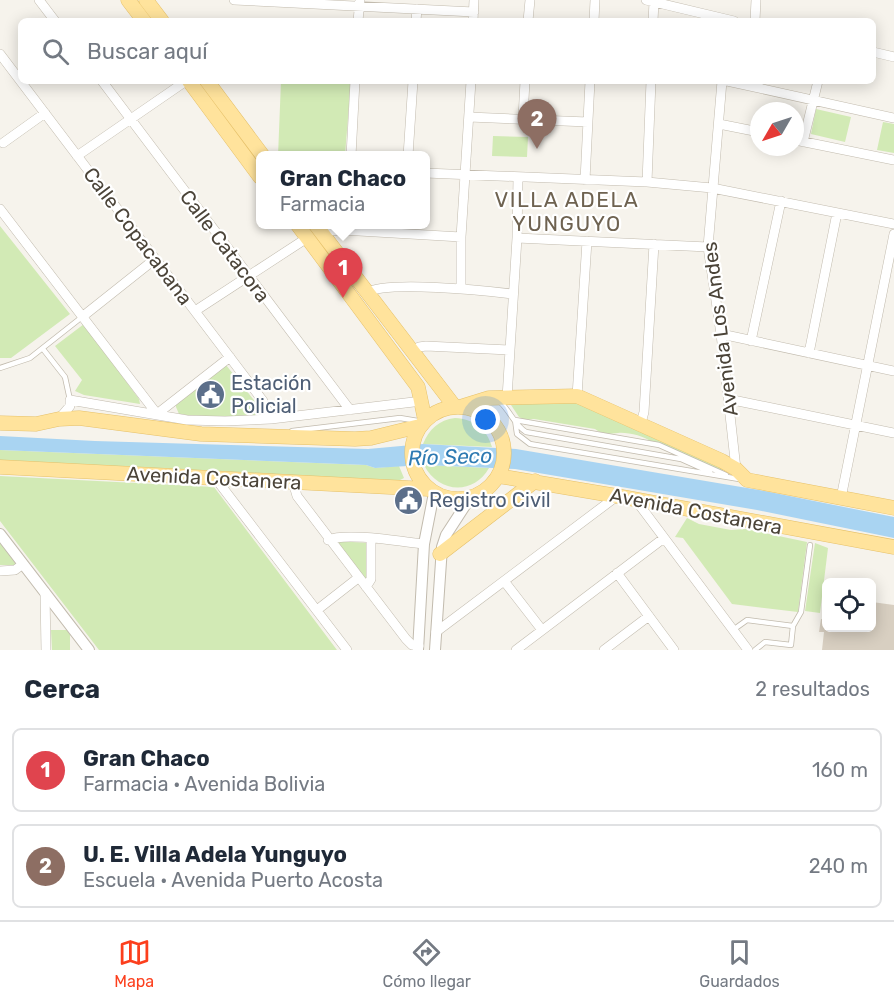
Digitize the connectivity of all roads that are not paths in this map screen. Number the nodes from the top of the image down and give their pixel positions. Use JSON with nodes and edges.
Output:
{"nodes":[{"id":1,"x":39,"y":0,"type":"edge"},
{"id":2,"x":128,"y":0,"type":"edge"},
{"id":3,"x":234,"y":0,"type":"edge"},
{"id":4,"x":474,"y":0,"type":"edge"},
{"id":5,"x":530,"y":0,"type":"edge"},
{"id":6,"x":595,"y":0,"type":"edge"},
{"id":7,"x":756,"y":0,"type":"edge"},
{"id":8,"x":150,"y":1,"type":"edge"},
{"id":9,"x":301,"y":1,"type":"edge"},
{"id":10,"x":650,"y":1,"type":"edge"},
{"id":11,"x":360,"y":2,"type":"edge"},
{"id":12,"x":685,"y":4,"type":"edge"},
{"id":13,"x":417,"y":9,"type":"junction"},
{"id":14,"x":474,"y":16,"type":"edge"},
{"id":15,"x":53,"y":18,"type":"edge"},
{"id":16,"x":142,"y":18,"type":"edge"},
{"id":17,"x":160,"y":18,"type":"edge"},
{"id":18,"x":358,"y":18,"type":"edge"},
{"id":19,"x":416,"y":18,"type":"edge"},
{"id":20,"x":528,"y":18,"type":"edge"},
{"id":21,"x":594,"y":18,"type":"edge"},
{"id":22,"x":653,"y":18,"type":"edge"},
{"id":23,"x":723,"y":18,"type":"edge"},
{"id":24,"x":755,"y":18,"type":"edge"},
{"id":25,"x":876,"y":53,"type":"edge"},
{"id":26,"x":0,"y":54,"type":"edge"},
{"id":27,"x":894,"y":57,"type":"edge"},
{"id":28,"x":18,"y":78,"type":"edge"},
{"id":29,"x":23,"y":84,"type":"edge"},
{"id":30,"x":104,"y":84,"type":"edge"},
{"id":31,"x":184,"y":84,"type":"edge"},
{"id":32,"x":190,"y":84,"type":"edge"},
{"id":33,"x":209,"y":84,"type":"edge"},
{"id":34,"x":355,"y":84,"type":"edge"},
{"id":35,"x":413,"y":84,"type":"edge"},
{"id":36,"x":471,"y":84,"type":"edge"},
{"id":37,"x":525,"y":84,"type":"edge"},
{"id":38,"x":590,"y":84,"type":"edge"},
{"id":39,"x":651,"y":84,"type":"edge"},
{"id":40,"x":722,"y":84,"type":"edge"},
{"id":41,"x":741,"y":84,"type":"edge"},
{"id":42,"x":817,"y":84,"type":"edge"},
{"id":43,"x":813,"y":100,"type":"junction"},
{"id":44,"x":45,"y":113,"type":"junction"},
{"id":45,"x":469,"y":117,"type":"junction"},
{"id":46,"x":524,"y":118,"type":"junction"},
{"id":47,"x":894,"y":118,"type":"edge"},
{"id":48,"x":131,"y":119,"type":"junction"},
{"id":49,"x":588,"y":122,"type":"junction"},
{"id":50,"x":719,"y":124,"type":"junction"},
{"id":51,"x":804,"y":126,"type":"edge"},
{"id":52,"x":750,"y":130,"type":"edge"},
{"id":53,"x":1,"y":140,"type":"edge"},
{"id":54,"x":804,"y":142,"type":"edge"},
{"id":55,"x":259,"y":151,"type":"edge"},
{"id":56,"x":351,"y":151,"type":"edge"},
{"id":57,"x":408,"y":151,"type":"edge"},
{"id":58,"x":78,"y":156,"type":"junction"},
{"id":59,"x":894,"y":159,"type":"edge"},
{"id":60,"x":256,"y":170,"type":"edge"},
{"id":61,"x":430,"y":173,"type":"edge"},
{"id":62,"x":465,"y":176,"type":"junction"},
{"id":63,"x":518,"y":177,"type":"junction"},
{"id":64,"x":585,"y":180,"type":"junction"},
{"id":65,"x":647,"y":182,"type":"junction"},
{"id":66,"x":712,"y":189,"type":"junction"},
{"id":67,"x":781,"y":201,"type":"junction"},
{"id":68,"x":0,"y":209,"type":"edge"},
{"id":69,"x":837,"y":213,"type":"junction"},
{"id":70,"x":894,"y":224,"type":"edge"},
{"id":71,"x":300,"y":229,"type":"edge"},
{"id":72,"x":318,"y":229,"type":"edge"},
{"id":73,"x":894,"y":234,"type":"edge"},
{"id":74,"x":324,"y":236,"type":"junction"},
{"id":75,"x":461,"y":237,"type":"junction"},
{"id":76,"x":307,"y":238,"type":"junction"},
{"id":77,"x":517,"y":238,"type":"junction"},
{"id":78,"x":587,"y":241,"type":"junction"},
{"id":79,"x":654,"y":244,"type":"junction"},
{"id":80,"x":708,"y":247,"type":"junction"},
{"id":81,"x":155,"y":259,"type":"junction"},
{"id":82,"x":247,"y":275,"type":"junction"},
{"id":83,"x":461,"y":289,"type":"junction"},
{"id":84,"x":367,"y":293,"type":"junction"},
{"id":85,"x":513,"y":294,"type":"junction"},
{"id":86,"x":195,"y":311,"type":"junction"},
{"id":87,"x":82,"y":317,"type":"junction"},
{"id":88,"x":721,"y":334,"type":"junction"},
{"id":89,"x":752,"y":341,"type":"junction"},
{"id":90,"x":43,"y":349,"type":"junction"},
{"id":91,"x":510,"y":350,"type":"junction"},
{"id":92,"x":412,"y":351,"type":"junction"},
{"id":93,"x":809,"y":354,"type":"junction"},
{"id":94,"x":230,"y":357,"type":"junction"},
{"id":95,"x":868,"y":366,"type":"junction"},
{"id":96,"x":0,"y":368,"type":"edge"},
{"id":97,"x":894,"y":371,"type":"edge"},
{"id":98,"x":577,"y":396,"type":"junction"},
{"id":99,"x":501,"y":398,"type":"junction"},
{"id":100,"x":728,"y":399,"type":"junction"},
{"id":101,"x":70,"y":400,"type":"junction"},
{"id":102,"x":422,"y":401,"type":"junction"},
{"id":103,"x":458,"y":407,"type":"junction"},
{"id":104,"x":350,"y":410,"type":"junction"},
{"id":105,"x":157,"y":414,"type":"junction"},
{"id":106,"x":59,"y":419,"type":"junction"},
{"id":107,"x":271,"y":419,"type":"junction"},
{"id":108,"x":515,"y":420,"type":"junction"},
{"id":109,"x":0,"y":423,"type":"edge"},
{"id":110,"x":640,"y":423,"type":"junction"},
{"id":111,"x":421,"y":425,"type":"junction"},
{"id":112,"x":856,"y":425,"type":"junction"},
{"id":113,"x":894,"y":433,"type":"edge"},
{"id":114,"x":0,"y":467,"type":"edge"},
{"id":115,"x":500,"y":472,"type":"junction"},
{"id":116,"x":718,"y":476,"type":"junction"},
{"id":117,"x":739,"y":476,"type":"junction"},
{"id":118,"x":216,"y":479,"type":"junction"},
{"id":119,"x":535,"y":481,"type":"junction"},
{"id":120,"x":293,"y":482,"type":"junction"},
{"id":121,"x":428,"y":488,"type":"junction"},
{"id":122,"x":617,"y":496,"type":"junction"},
{"id":123,"x":470,"y":498,"type":"junction"},
{"id":124,"x":841,"y":498,"type":"junction"},
{"id":125,"x":635,"y":499,"type":"junction"},
{"id":126,"x":894,"y":508,"type":"edge"},
{"id":127,"x":0,"y":534,"type":"edge"},
{"id":128,"x":664,"y":538,"type":"junction"},
{"id":129,"x":371,"y":539,"type":"junction"},
{"id":130,"x":328,"y":540,"type":"junction"},
{"id":131,"x":424,"y":544,"type":"junction"},
{"id":132,"x":810,"y":545,"type":"dead end"},
{"id":133,"x":894,"y":547,"type":"edge"},
{"id":134,"x":441,"y":554,"type":"junction"},
{"id":135,"x":23,"y":564,"type":"junction"},
{"id":136,"x":0,"y":571,"type":"edge"},
{"id":137,"x":617,"y":573,"type":"junction"},
{"id":138,"x":358,"y":578,"type":"junction"},
{"id":139,"x":504,"y":581,"type":"junction"},
{"id":140,"x":366,"y":587,"type":"junction"},
{"id":141,"x":45,"y":592,"type":"junction"},
{"id":142,"x":317,"y":610,"type":"junction"},
{"id":143,"x":649,"y":616,"type":"junction"},
{"id":144,"x":792,"y":626,"type":"junction"},
{"id":145,"x":542,"y":630,"type":"junction"},
{"id":146,"x":734,"y":630,"type":"junction"},
{"id":147,"x":436,"y":632,"type":"junction"},
{"id":148,"x":419,"y":648,"type":"edge"},
{"id":149,"x":46,"y":650,"type":"edge"},
{"id":150,"x":89,"y":650,"type":"edge"},
{"id":151,"x":347,"y":650,"type":"edge"},
{"id":152,"x":435,"y":650,"type":"edge"},
{"id":153,"x":516,"y":650,"type":"edge"},
{"id":154,"x":605,"y":650,"type":"edge"},
{"id":155,"x":674,"y":650,"type":"edge"},
{"id":156,"x":748,"y":650,"type":"edge"},
{"id":157,"x":755,"y":650,"type":"edge"}],
"edges":[{"from":1,"to":15,"type":"street"},
{"from":2,"to":16,"type":"main road"},
{"from":3,"to":9,"type":"street"},
{"from":4,"to":14,"type":"street"},
{"from":5,"to":20,"type":"street"},
{"from":6,"to":21,"type":"street"},
{"from":7,"to":24,"type":"street"},
{"from":8,"to":17,"type":"main road"},
{"from":9,"to":11,"type":"street"},
{"from":10,"to":12,"type":"street"},
{"from":10,"to":22,"type":"street"},
{"from":11,"to":13,"type":"street"},
{"from":11,"to":18,"type":"street"},
{"from":12,"to":23,"type":"street"},
{"from":13,"to":14,"type":"street"},
{"from":13,"to":19,"type":"street"},
{"from":25,"to":27,"type":"street"},
{"from":26,"to":28,"type":"street","name":"Calle Copacabana"},
{"from":29,"to":44,"type":"street","name":"Calle Copacabana"},
{"from":30,"to":48,"type":"street","name":"Calle Catacora"},
{"from":31,"to":48,"type":"street"},
{"from":32,"to":60,"type":"main road"},
{"from":33,"to":55,"type":"main road"},
{"from":34,"to":56,"type":"street"},
{"from":35,"to":57,"type":"street"},
{"from":36,"to":45,"type":"street"},
{"from":37,"to":46,"type":"street"},
{"from":38,"to":49,"type":"street"},
{"from":39,"to":65,"type":"street"},
{"from":40,"to":50,"type":"street","name":"Avenida Los Andes"},
{"from":41,"to":43,"type":"street"},
{"from":42,"to":43,"type":"street"},
{"from":43,"to":47,"type":"street"},
{"from":43,"to":51,"type":"street"},
{"from":44,"to":53,"type":"street"},
{"from":44,"to":58,"type":"street","name":"Calle Copacabana"},
{"from":45,"to":46,"type":"street"},
{"from":45,"to":62,"type":"street"},
{"from":46,"to":49,"type":"street"},
{"from":48,"to":58,"type":"street"},
{"from":48,"to":82,"type":"street","name":"Calle Catacora"},
{"from":49,"to":64,"type":"street"},
{"from":50,"to":52,"type":"street"},
{"from":50,"to":66,"type":"street","name":"Avenida Los Andes"},
{"from":54,"to":59,"type":"street"},
{"from":58,"to":81,"type":"street","name":"Calle Copacabana"},
{"from":61,"to":62,"type":"street"},
{"from":62,"to":63,"type":"street"},
{"from":62,"to":75,"type":"street"},
{"from":63,"to":64,"type":"street"},
{"from":63,"to":77,"type":"street"},
{"from":64,"to":65,"type":"street"},
{"from":65,"to":66,"type":"street"},
{"from":66,"to":67,"type":"street"},
{"from":66,"to":80,"type":"street","name":"Avenida Los Andes"},
{"from":67,"to":69,"type":"street"},
{"from":67,"to":89,"type":"street"},
{"from":68,"to":87,"type":"street"},
{"from":69,"to":70,"type":"street"},
{"from":69,"to":93,"type":"street"},
{"from":71,"to":76,"type":"main road"},
{"from":72,"to":74,"type":"main road"},
{"from":73,"to":95,"type":"street"},
{"from":74,"to":75,"type":"street"},
{"from":74,"to":84,"type":"main road"},
{"from":75,"to":83,"type":"street"},
{"from":76,"to":82,"type":"street"},
{"from":76,"to":102,"type":"main road"},
{"from":77,"to":78,"type":"street"},
{"from":77,"to":85,"type":"street"},
{"from":78,"to":79,"type":"street"},
{"from":78,"to":98,"type":"street"},
{"from":79,"to":80,"type":"street"},
{"from":79,"to":110,"type":"street"},
{"from":80,"to":88,"type":"street","name":"Avenida Los Andes"},
{"from":81,"to":86,"type":"street","name":"Calle Copacabana"},
{"from":81,"to":87,"type":"street"},
{"from":82,"to":86,"type":"street"},
{"from":82,"to":104,"type":"street","name":"Calle Catacora"},
{"from":83,"to":84,"type":"street"},
{"from":83,"to":85,"type":"street"},
{"from":84,"to":92,"type":"main road"},
{"from":85,"to":91,"type":"street"},
{"from":86,"to":94,"type":"street","name":"Calle Copacabana"},
{"from":87,"to":90,"type":"lane"},
{"from":87,"to":105,"type":"street"},
{"from":88,"to":89,"type":"street"},
{"from":88,"to":100,"type":"street","name":"Avenida Los Andes"},
{"from":89,"to":93,"type":"street"},
{"from":90,"to":96,"type":"lane"},
{"from":90,"to":101,"type":"lane"},
{"from":91,"to":92,"type":"street"},
{"from":91,"to":99,"type":"street"},
{"from":92,"to":103,"type":"main road"},
{"from":93,"to":95,"type":"street"},
{"from":94,"to":105,"type":"street"},
{"from":94,"to":107,"type":"street","name":"Calle Copacabana"},
{"from":95,"to":97,"type":"street"},
{"from":95,"to":112,"type":"street"},
{"from":98,"to":99,"type":"main road","name":"Avenida Costanera"},
{"from":98,"to":110,"type":"main road","name":"Avenida Costanera"},
{"from":99,"to":103,"type":"main road","name":"Avenida Costanera"},
{"from":99,"to":108,"type":"lane"},
{"from":100,"to":112,"type":"street"},
{"from":100,"to":117,"type":"street","name":"Avenida Los Andes"},
{"from":101,"to":105,"type":"street"},
{"from":101,"to":106,"type":"street"},
{"from":102,"to":104,"type":"street"},
{"from":102,"to":111,"type":"main road"},
{"from":103,"to":111,"type":"main road"},
{"from":103,"to":115,"type":"main road"},
{"from":104,"to":107,"type":"street"},
{"from":105,"to":107,"type":"street"},
{"from":106,"to":109,"type":"main road"},
{"from":106,"to":111,"type":"main road"},
{"from":108,"to":116,"type":"lane"},
{"from":108,"to":116,"type":"lane"},
{"from":108,"to":117,"type":"lane"},
{"from":110,"to":117,"type":"main road","name":"Avenida Costanera"},
{"from":111,"to":121,"type":"main road"},
{"from":112,"to":113,"type":"street"},
{"from":112,"to":124,"type":"street"},
{"from":114,"to":118,"type":"main road","name":"Avenida Costanera"},
{"from":115,"to":119,"type":"main road","name":"Avenida Costanera"},
{"from":115,"to":123,"type":"main road"},
{"from":116,"to":117,"type":"lane"},
{"from":117,"to":124,"type":"main road","name":"Avenida Costanera"},
{"from":118,"to":120,"type":"main road","name":"Avenida Costanera"},
{"from":118,"to":142,"type":"street"},
{"from":119,"to":122,"type":"main road","name":"Avenida Costanera"},
{"from":119,"to":134,"type":"main road"},
{"from":120,"to":121,"type":"main road","name":"Avenida Costanera"},
{"from":120,"to":130,"type":"street"},
{"from":121,"to":123,"type":"main road"},
{"from":121,"to":131,"type":"street"},
{"from":122,"to":125,"type":"main road","name":"Avenida Costanera"},
{"from":122,"to":139,"type":"street"},
{"from":123,"to":134,"type":"street"},
{"from":124,"to":126,"type":"main road","name":"Avenida Costanera"},
{"from":125,"to":128,"type":"street"},
{"from":125,"to":133,"type":"main road","name":"Avenida Costanera"},
{"from":127,"to":135,"type":"street"},
{"from":128,"to":137,"type":"street"},
{"from":128,"to":146,"type":"street"},
{"from":129,"to":130,"type":"street"},
{"from":129,"to":131,"type":"street"},
{"from":129,"to":140,"type":"street"},
{"from":130,"to":138,"type":"street"},
{"from":131,"to":148,"type":"street"},
{"from":132,"to":144,"type":"lane"},
{"from":134,"to":147,"type":"street"},
{"from":135,"to":136,"type":"street"},
{"from":135,"to":141,"type":"street"},
{"from":137,"to":143,"type":"street"},
{"from":137,"to":145,"type":"street"},
{"from":138,"to":140,"type":"street"},
{"from":138,"to":142,"type":"street"},
{"from":139,"to":145,"type":"street"},
{"from":139,"to":147,"type":"street"},
{"from":140,"to":148,"type":"street"},
{"from":141,"to":149,"type":"street"},
{"from":141,"to":150,"type":"street"},
{"from":142,"to":151,"type":"street"},
{"from":143,"to":154,"type":"street"},
{"from":143,"to":155,"type":"street"},
{"from":144,"to":146,"type":"lane"},
{"from":144,"to":157,"type":"lane"},
{"from":145,"to":153,"type":"street"},
{"from":146,"to":156,"type":"street"},
{"from":147,"to":152,"type":"street"}]}
